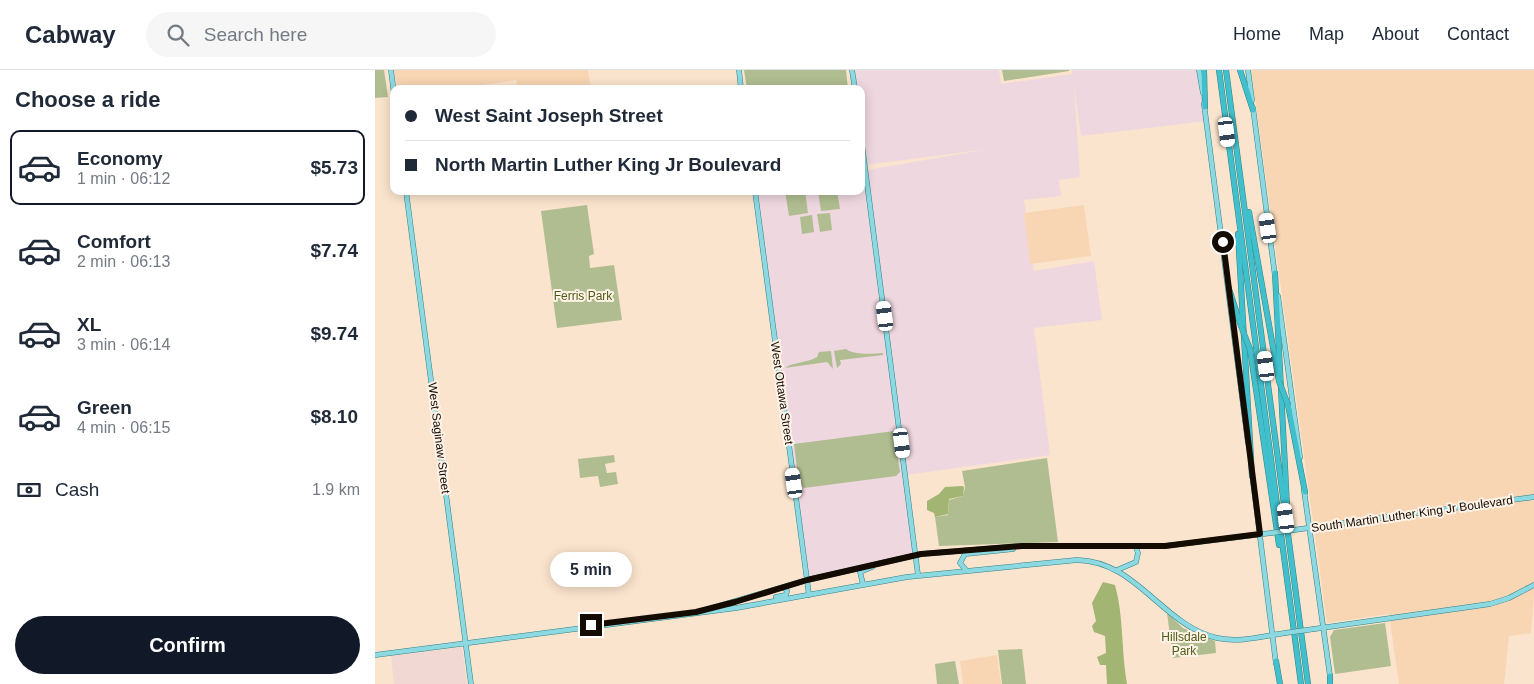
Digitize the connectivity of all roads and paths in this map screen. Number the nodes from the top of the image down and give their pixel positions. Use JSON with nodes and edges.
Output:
{"nodes":[{"id":1,"x":391,"y":70,"type":"edge"},
{"id":2,"x":739,"y":70,"type":"edge"},
{"id":3,"x":853,"y":70,"type":"edge"},
{"id":4,"x":1199,"y":70,"type":"edge"},
{"id":5,"x":1204,"y":70,"type":"edge"},
{"id":6,"x":1219,"y":70,"type":"edge"},
{"id":7,"x":1226,"y":70,"type":"edge"},
{"id":8,"x":1240,"y":70,"type":"edge"},
{"id":9,"x":1248,"y":70,"type":"edge"},
{"id":10,"x":393,"y":85,"type":"edge"},
{"id":11,"x":741,"y":85,"type":"edge"},
{"id":12,"x":855,"y":85,"type":"edge"},
{"id":13,"x":1205,"y":107,"type":"junction"},
{"id":14,"x":1253,"y":110,"type":"junction"},
{"id":15,"x":1238,"y":157,"type":"junction"},
{"id":16,"x":1232,"y":166,"type":"junction"},
{"id":17,"x":865,"y":167,"type":"edge"},
{"id":18,"x":407,"y":195,"type":"edge"},
{"id":19,"x":756,"y":195,"type":"edge"},
{"id":20,"x":1275,"y":273,"type":"junction"},
{"id":21,"x":1228,"y":286,"type":"junction"},
{"id":22,"x":1281,"y":388,"type":"junction"},
{"id":23,"x":1252,"y":476,"type":"junction"},
{"id":24,"x":1305,"y":492,"type":"junction"},
{"id":25,"x":1534,"y":497,"type":"edge"},
{"id":26,"x":1309,"y":527,"type":"junction"},
{"id":27,"x":1260,"y":534,"type":"junction"},
{"id":28,"x":1022,"y":546,"type":"junction"},
{"id":29,"x":1136,"y":547,"type":"junction"},
{"id":30,"x":916,"y":556,"type":"junction"},
{"id":31,"x":1291,"y":556,"type":"junction"},
{"id":32,"x":904,"y":558,"type":"junction"},
{"id":33,"x":966,"y":570,"type":"junction"},
{"id":34,"x":1117,"y":570,"type":"junction"},
{"id":35,"x":918,"y":575,"type":"junction"},
{"id":36,"x":807,"y":580,"type":"junction"},
{"id":37,"x":863,"y":584,"type":"junction"},
{"id":38,"x":1534,"y":585,"type":"edge"},
{"id":39,"x":784,"y":587,"type":"junction"},
{"id":40,"x":809,"y":595,"type":"junction"},
{"id":41,"x":756,"y":604,"type":"junction"},
{"id":42,"x":696,"y":612,"type":"junction"},
{"id":43,"x":1292,"y":622,"type":"junction"},
{"id":44,"x":1324,"y":628,"type":"junction"},
{"id":45,"x":1273,"y":635,"type":"junction"},
{"id":46,"x":466,"y":642,"type":"junction"},
{"id":47,"x":375,"y":656,"type":"edge"},
{"id":48,"x":1276,"y":661,"type":"joint"},
{"id":49,"x":1330,"y":676,"type":"joint"},
{"id":50,"x":471,"y":684,"type":"edge"},
{"id":51,"x":1279,"y":684,"type":"edge"},
{"id":52,"x":1301,"y":684,"type":"edge"},
{"id":53,"x":1308,"y":684,"type":"edge"},
{"id":54,"x":1330,"y":684,"type":"edge"}],
"edges":[{"from":1,"to":10,"type":"main road"},
{"from":2,"to":11,"type":"main road"},
{"from":3,"to":12,"type":"main road"},
{"from":4,"to":13,"type":"main road"},
{"from":5,"to":13,"type":"highway"},
{"from":6,"to":16,"type":"highway"},
{"from":7,"to":15,"type":"highway"},
{"from":8,"to":14,"type":"highway"},
{"from":9,"to":14,"type":"main road"},
{"from":13,"to":21,"type":"main road"},
{"from":14,"to":20,"type":"main road"},
{"from":15,"to":22,"type":"highway","bridge":true},
{"from":15,"to":31,"type":"highway"},
{"from":16,"to":23,"type":"highway"},
{"from":16,"to":43,"type":"highway"},
{"from":17,"to":30,"type":"main road"},
{"from":18,"to":46,"type":"main road","name":"West Saginaw Street"},
{"from":19,"to":36,"type":"main road","name":"West Ottawa Street"},
{"from":20,"to":22,"type":"highway"},
{"from":20,"to":24,"type":"main road"},
{"from":21,"to":23,"type":"main road"},
{"from":21,"to":43,"type":"highway","bridge":true},
{"from":22,"to":24,"type":"highway","bridge":true},
{"from":22,"to":31,"type":"highway"},
{"from":23,"to":27,"type":"main road"},
{"from":24,"to":26,"type":"main road"},
{"from":25,"to":26,"type":"main road","name":"South Martin Luther King Jr Boulevard"},
{"from":26,"to":27,"type":"main road","name":"South Martin Luther King Jr Boulevard","bridge":true},
{"from":26,"to":44,"type":"main road"},
{"from":27,"to":29,"type":"main road","name":"South Martin Luther King Jr Boulevard"},
{"from":27,"to":45,"type":"main road"},
{"from":28,"to":29,"type":"main road","name":"South Martin Luther King Jr Boulevard"},
{"from":28,"to":30,"type":"main road"},
{"from":28,"to":33,"type":"main road"},
{"from":29,"to":34,"type":"main road"},
{"from":30,"to":32,"type":"main road"},
{"from":30,"to":35,"type":"main road"},
{"from":31,"to":53,"type":"highway"},
{"from":32,"to":36,"type":"main road"},
{"from":32,"to":37,"type":"main road"},
{"from":33,"to":34,"type":"main road"},
{"from":33,"to":35,"type":"main road"},
{"from":34,"to":45,"type":"main road"},
{"from":35,"to":37,"type":"main road"},
{"from":36,"to":39,"type":"main road"},
{"from":36,"to":40,"type":"main road","name":"West Ottawa Street"},
{"from":37,"to":40,"type":"main road"},
{"from":38,"to":44,"type":"main road"},
{"from":39,"to":41,"type":"main road"},
{"from":39,"to":42,"type":"main road"},
{"from":40,"to":41,"type":"main road"},
{"from":41,"to":42,"type":"main road"},
{"from":42,"to":46,"type":"main road"},
{"from":43,"to":52,"type":"highway"},
{"from":44,"to":45,"type":"main road","bridge":true},
{"from":44,"to":49,"type":"main road"},
{"from":45,"to":48,"type":"main road"},
{"from":46,"to":47,"type":"main road"},
{"from":46,"to":50,"type":"main road","name":"West Saginaw Street"},
{"from":48,"to":51,"type":"highway"},
{"from":49,"to":54,"type":"highway"}]}
